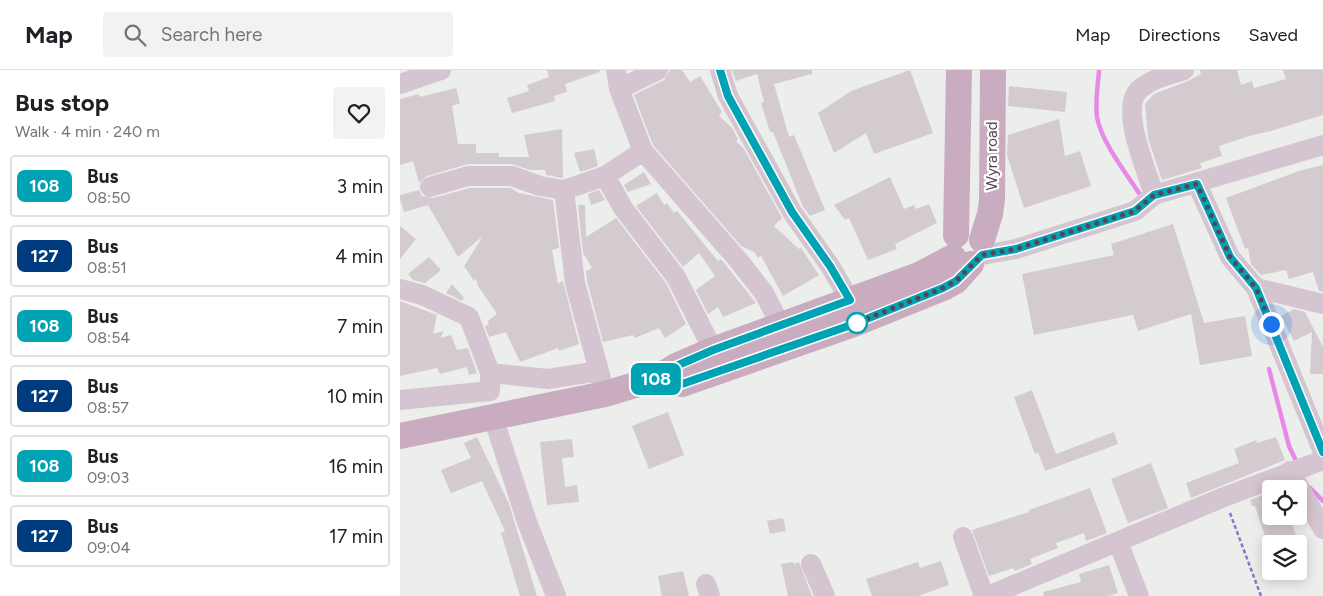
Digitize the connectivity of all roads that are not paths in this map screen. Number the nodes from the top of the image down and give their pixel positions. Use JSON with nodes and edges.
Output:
{"nodes":[{"id":1,"x":441,"y":70,"type":"edge"},
{"id":2,"x":658,"y":70,"type":"edge"},
{"id":3,"x":720,"y":70,"type":"edge"},
{"id":4,"x":959,"y":70,"type":"edge"},
{"id":5,"x":994,"y":70,"type":"edge"},
{"id":6,"x":1184,"y":70,"type":"edge"},
{"id":7,"x":617,"y":79,"type":"edge"},
{"id":8,"x":400,"y":84,"type":"edge"},
{"id":9,"x":1323,"y":145,"type":"edge"},
{"id":10,"x":643,"y":151,"type":"junction"},
{"id":11,"x":605,"y":176,"type":"junction"},
{"id":12,"x":1197,"y":184,"type":"junction"},
{"id":13,"x":430,"y":187,"type":"dead end"},
{"id":14,"x":564,"y":190,"type":"junction"},
{"id":15,"x":1154,"y":195,"type":"junction"},
{"id":16,"x":969,"y":250,"type":"junction"},
{"id":17,"x":1256,"y":288,"type":"junction"},
{"id":18,"x":400,"y":289,"type":"edge"},
{"id":19,"x":850,"y":300,"type":"junction"},
{"id":20,"x":1323,"y":304,"type":"edge"},
{"id":21,"x":780,"y":326,"type":"junction"},
{"id":22,"x":713,"y":350,"type":"junction"},
{"id":23,"x":490,"y":373,"type":"junction"},
{"id":24,"x":655,"y":379,"type":"junction"},
{"id":25,"x":602,"y":382,"type":"junction"},
{"id":26,"x":400,"y":400,"type":"edge"},
{"id":27,"x":493,"y":417,"type":"junction"},
{"id":28,"x":428,"y":430,"type":"junction"},
{"id":29,"x":400,"y":436,"type":"edge"},
{"id":30,"x":400,"y":442,"type":"edge"},
{"id":31,"x":1319,"y":459,"type":"edge"},
{"id":32,"x":1290,"y":471,"type":"junction"},
{"id":33,"x":1323,"y":530,"type":"edge"},
{"id":34,"x":962,"y":537,"type":"dead end"},
{"id":35,"x":1118,"y":542,"type":"junction"},
{"id":36,"x":811,"y":564,"type":"dead end"},
{"id":37,"x":556,"y":596,"type":"edge"},
{"id":38,"x":825,"y":596,"type":"edge"},
{"id":39,"x":984,"y":596,"type":"edge"},
{"id":40,"x":988,"y":596,"type":"edge"},
{"id":41,"x":1139,"y":596,"type":"edge"}],
"edges":[{"from":1,"to":8,"type":"street"},
{"from":2,"to":7,"type":"street"},
{"from":3,"to":19,"type":"street"},
{"from":4,"to":16,"type":"main road"},
{"from":5,"to":16,"type":"main road","name":"Wyra road"},
{"from":6,"to":15,"type":"street"},
{"from":7,"to":10,"type":"street"},
{"from":9,"to":12,"type":"street"},
{"from":10,"to":11,"type":"street"},
{"from":10,"to":21,"type":"street"},
{"from":11,"to":14,"type":"street"},
{"from":11,"to":22,"type":"street"},
{"from":12,"to":15,"type":"street"},
{"from":12,"to":17,"type":"street"},
{"from":13,"to":14,"type":"street"},
{"from":14,"to":25,"type":"street"},
{"from":15,"to":16,"type":"street"},
{"from":16,"to":19,"type":"main road"},
{"from":16,"to":24,"type":"main road"},
{"from":17,"to":20,"type":"street"},
{"from":17,"to":31,"type":"street"},
{"from":18,"to":23,"type":"street"},
{"from":19,"to":21,"type":"main road"},
{"from":21,"to":22,"type":"main road"},
{"from":22,"to":24,"type":"main road"},
{"from":23,"to":25,"type":"street"},
{"from":23,"to":26,"type":"street"},
{"from":24,"to":25,"type":"main road"},
{"from":25,"to":27,"type":"main road"},
{"from":27,"to":28,"type":"main road"},
{"from":27,"to":37,"type":"street"},
{"from":28,"to":29,"type":"main road"},
{"from":28,"to":30,"type":"street"},
{"from":31,"to":32,"type":"street"},
{"from":32,"to":33,"type":"street"},
{"from":32,"to":35,"type":"street"},
{"from":34,"to":39,"type":"street"},
{"from":35,"to":40,"type":"street"},
{"from":35,"to":41,"type":"street"},
{"from":36,"to":38,"type":"street"}]}
